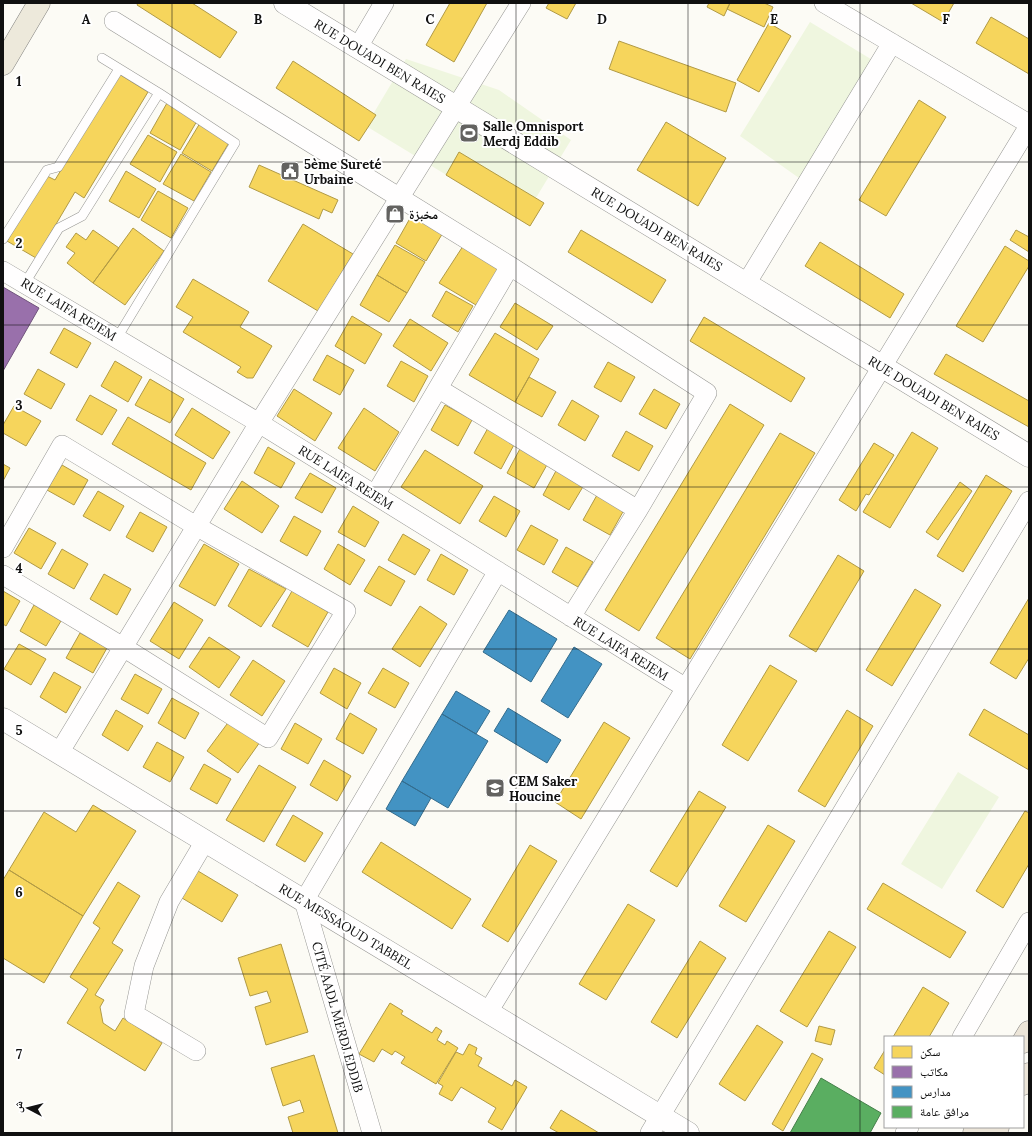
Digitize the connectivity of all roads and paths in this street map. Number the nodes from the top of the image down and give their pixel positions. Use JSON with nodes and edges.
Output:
{"nodes":[{"id":1,"x":39,"y":3,"type":"edge"},
{"id":2,"x":285,"y":3,"type":"edge"},
{"id":3,"x":384,"y":3,"type":"edge"},
{"id":4,"x":521,"y":3,"type":"edge"},
{"id":5,"x":824,"y":3,"type":"edge"},
{"id":6,"x":114,"y":21,"type":"dead end"},
{"id":7,"x":892,"y":43,"type":"junction"},
{"id":8,"x":358,"y":47,"type":"junction"},
{"id":9,"x":102,"y":58,"type":"dead end"},
{"id":10,"x":3,"y":64,"type":"edge"},
{"id":11,"x":119,"y":69,"type":"junction"},
{"id":12,"x":159,"y":93,"type":"junction"},
{"id":13,"x":456,"y":107,"type":"junction"},
{"id":14,"x":1029,"y":125,"type":"edge"},
{"id":15,"x":400,"y":198,"type":"junction"},
{"id":16,"x":3,"y":239,"type":"edge"},
{"id":17,"x":510,"y":266,"type":"junction"},
{"id":18,"x":3,"y":271,"type":"edge"},
{"id":19,"x":25,"y":283,"type":"junction"},
{"id":20,"x":746,"y":284,"type":"junction"},
{"id":21,"x":117,"y":338,"type":"junction"},
{"id":22,"x":882,"y":367,"type":"junction"},
{"id":23,"x":438,"y":388,"type":"junction"},
{"id":24,"x":259,"y":423,"type":"junction"},
{"id":25,"x":1029,"y":456,"type":"edge"},
{"id":26,"x":374,"y":495,"type":"junction"},
{"id":27,"x":1029,"y":501,"type":"edge"},
{"id":28,"x":638,"y":510,"type":"junction"},
{"id":29,"x":196,"y":526,"type":"junction"},
{"id":30,"x":3,"y":548,"type":"edge"},
{"id":31,"x":498,"y":572,"type":"junction"},
{"id":32,"x":3,"y":575,"type":"edge"},
{"id":33,"x":571,"y":617,"type":"junction"},
{"id":34,"x":123,"y":647,"type":"junction"},
{"id":35,"x":686,"y":688,"type":"junction"},
{"id":36,"x":3,"y":719,"type":"edge"},
{"id":37,"x":59,"y":752,"type":"junction"},
{"id":38,"x":205,"y":841,"type":"junction"},
{"id":39,"x":304,"y":901,"type":"junction"},
{"id":40,"x":1029,"y":922,"type":"edge"},
{"id":41,"x":488,"y":1012,"type":"junction"},
{"id":42,"x":963,"y":1036,"type":"edge"},
{"id":43,"x":196,"y":1051,"type":"dead end"},
{"id":44,"x":655,"y":1124,"type":"edge"},
{"id":45,"x":372,"y":1133,"type":"edge"},
{"id":46,"x":688,"y":1133,"type":"edge"}],
"edges":[{"from":1,"to":10,"type":"main road"},
{"from":2,"to":8,"type":"street","name":"RUE DOUADI BEN RAIES"},
{"from":3,"to":8,"type":"street"},
{"from":4,"to":13,"type":"street"},
{"from":5,"to":7,"type":"street"},
{"from":6,"to":15,"type":"street"},
{"from":7,"to":14,"type":"street"},
{"from":7,"to":20,"type":"street"},
{"from":8,"to":13,"type":"street","name":"RUE DOUADI BEN RAIES"},
{"from":9,"to":11,"type":"lane"},
{"from":11,"to":12,"type":"lane"},
{"from":11,"to":16,"type":"lane"},
{"from":12,"to":19,"type":"lane"},
{"from":12,"to":21,"type":"lane"},
{"from":13,"to":15,"type":"street"},
{"from":13,"to":20,"type":"street","name":"RUE DOUADI BEN RAIES"},
{"from":14,"to":22,"type":"street"},
{"from":15,"to":17,"type":"street"},
{"from":15,"to":24,"type":"street"},
{"from":17,"to":23,"type":"street"},
{"from":17,"to":28,"type":"street"},
{"from":18,"to":19,"type":"street","name":"RUE LAIFA REJEM"},
{"from":19,"to":21,"type":"street","name":"RUE LAIFA REJEM"},
{"from":20,"to":22,"type":"street","name":"RUE DOUADI BEN RAIES"},
{"from":21,"to":24,"type":"street","name":"RUE LAIFA REJEM"},
{"from":22,"to":25,"type":"street","name":"RUE DOUADI BEN RAIES"},
{"from":22,"to":35,"type":"street"},
{"from":23,"to":26,"type":"street"},
{"from":23,"to":28,"type":"street"},
{"from":24,"to":26,"type":"street","name":"RUE LAIFA REJEM"},
{"from":24,"to":29,"type":"street"},
{"from":26,"to":31,"type":"street","name":"RUE LAIFA REJEM"},
{"from":27,"to":44,"type":"street"},
{"from":28,"to":33,"type":"street"},
{"from":29,"to":30,"type":"street"},
{"from":29,"to":34,"type":"street"},
{"from":29,"to":34,"type":"street"},
{"from":31,"to":33,"type":"street","name":"RUE LAIFA REJEM"},
{"from":31,"to":39,"type":"street"},
{"from":32,"to":34,"type":"street"},
{"from":33,"to":35,"type":"street","name":"RUE LAIFA REJEM"},
{"from":34,"to":37,"type":"street"},
{"from":35,"to":41,"type":"street"},
{"from":36,"to":37,"type":"street","name":"RUE MESSAOUD TABBEL"},
{"from":37,"to":38,"type":"street","name":"RUE MESSAOUD TABBEL"},
{"from":38,"to":39,"type":"street","name":"RUE MESSAOUD TABBEL"},
{"from":38,"to":43,"type":"street"},
{"from":39,"to":41,"type":"street","name":"RUE MESSAOUD TABBEL"},
{"from":39,"to":45,"type":"street","name":"CITÉ AADL MERDJ EDDIB"},
{"from":40,"to":42,"type":"street"},
{"from":41,"to":44,"type":"street","name":"RUE MESSAOUD TABBEL"},
{"from":44,"to":46,"type":"street","name":"RUE MESSAOUD TABBEL"}]}
